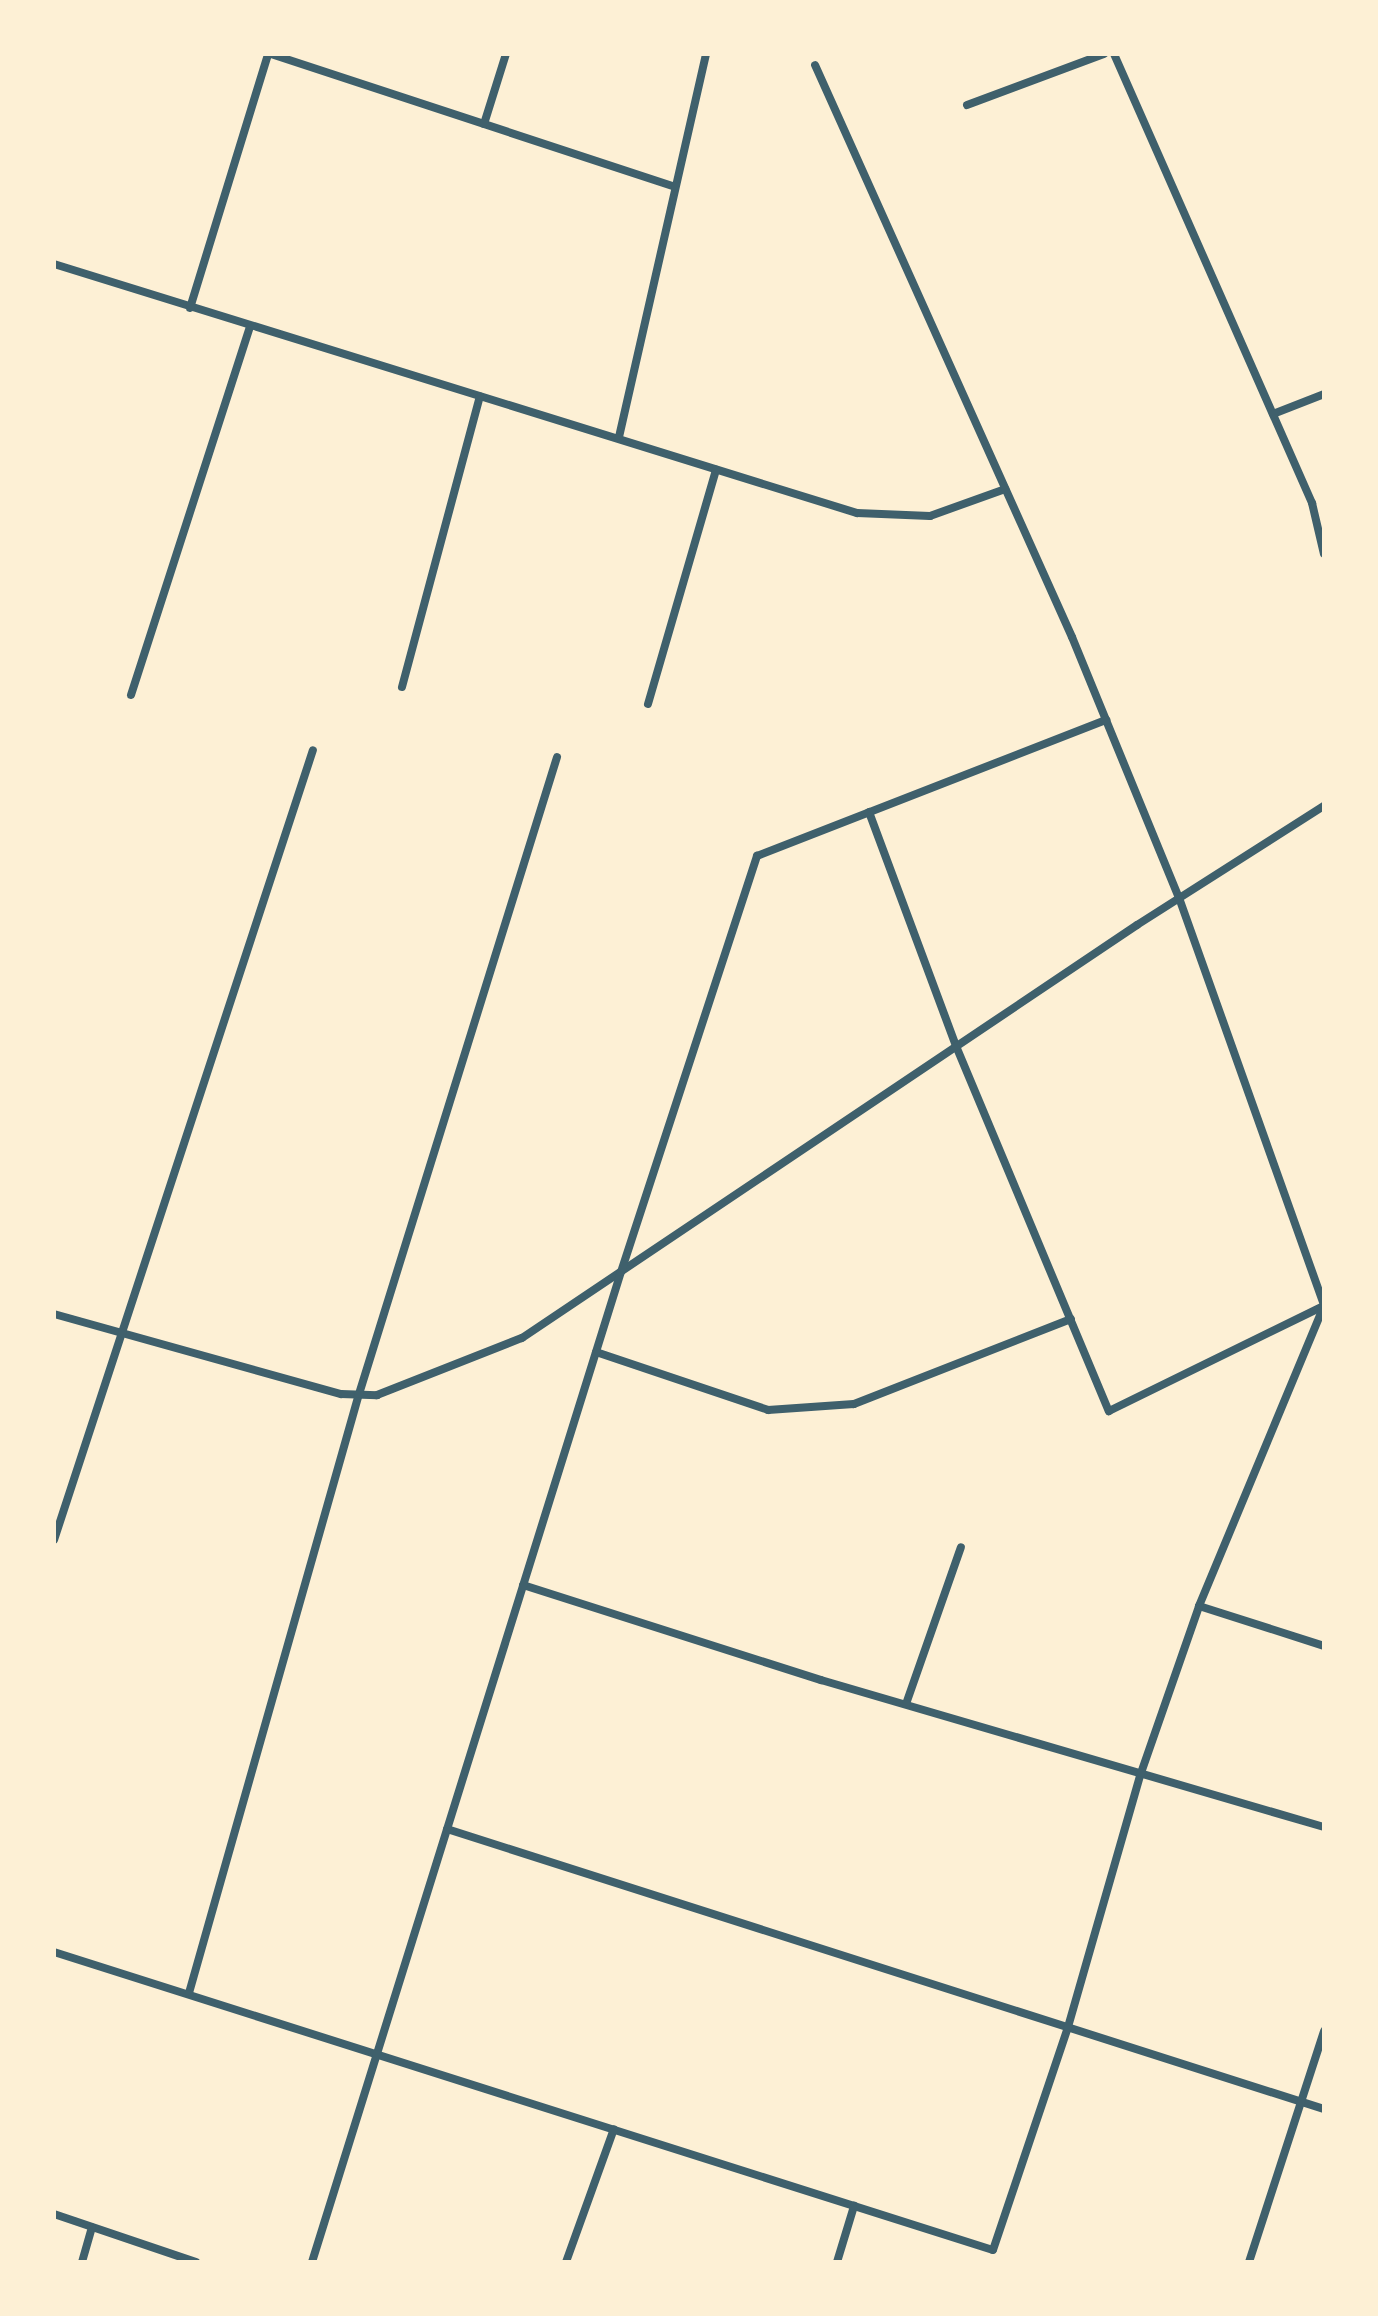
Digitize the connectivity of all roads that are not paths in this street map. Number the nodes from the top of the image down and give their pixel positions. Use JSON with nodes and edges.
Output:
{"nodes":[{"id":1,"x":270,"y":54,"type":"edge"},
{"id":2,"x":506,"y":54,"type":"edge"},
{"id":3,"x":706,"y":54,"type":"edge"},
{"id":4,"x":1104,"y":54,"type":"edge"},
{"id":5,"x":1114,"y":54,"type":"edge"},
{"id":6,"x":815,"y":65,"type":"dead end"},
{"id":7,"x":967,"y":105,"type":"dead end"},
{"id":8,"x":484,"y":124,"type":"junction"},
{"id":9,"x":675,"y":187,"type":"junction"},
{"id":10,"x":54,"y":264,"type":"edge"},
{"id":11,"x":190,"y":308,"type":"junction"},
{"id":12,"x":250,"y":327,"type":"junction"},
{"id":13,"x":1324,"y":394,"type":"edge"},
{"id":14,"x":480,"y":396,"type":"junction"},
{"id":15,"x":1273,"y":414,"type":"junction"},
{"id":16,"x":619,"y":437,"type":"junction"},
{"id":17,"x":716,"y":470,"type":"junction"},
{"id":18,"x":1005,"y":489,"type":"junction"},
{"id":19,"x":1324,"y":554,"type":"edge"},
{"id":20,"x":402,"y":687,"type":"dead end"},
{"id":21,"x":131,"y":695,"type":"dead end"},
{"id":22,"x":648,"y":704,"type":"dead end"},
{"id":23,"x":1106,"y":720,"type":"junction"},
{"id":24,"x":313,"y":750,"type":"dead end"},
{"id":25,"x":557,"y":757,"type":"dead end"},
{"id":26,"x":1324,"y":806,"type":"edge"},
{"id":27,"x":869,"y":812,"type":"junction"},
{"id":28,"x":1179,"y":898,"type":"junction"},
{"id":29,"x":956,"y":1046,"type":"junction"},
{"id":30,"x":621,"y":1272,"type":"junction"},
{"id":31,"x":1324,"y":1305,"type":"edge"},
{"id":32,"x":54,"y":1314,"type":"edge"},
{"id":33,"x":1071,"y":1319,"type":"junction"},
{"id":34,"x":122,"y":1331,"type":"junction"},
{"id":35,"x":596,"y":1352,"type":"junction"},
{"id":36,"x":359,"y":1394,"type":"junction"},
{"id":37,"x":54,"y":1540,"type":"edge"},
{"id":38,"x":961,"y":1547,"type":"dead end"},
{"id":39,"x":523,"y":1585,"type":"junction"},
{"id":40,"x":1199,"y":1606,"type":"junction"},
{"id":41,"x":1324,"y":1646,"type":"edge"},
{"id":42,"x":906,"y":1704,"type":"junction"},
{"id":43,"x":1141,"y":1773,"type":"junction"},
{"id":44,"x":1324,"y":1827,"type":"edge"},
{"id":45,"x":447,"y":1829,"type":"junction"},
{"id":46,"x":54,"y":1952,"type":"edge"},
{"id":47,"x":189,"y":1993,"type":"junction"},
{"id":48,"x":1068,"y":2027,"type":"junction"},
{"id":49,"x":1324,"y":2031,"type":"edge"},
{"id":50,"x":377,"y":2053,"type":"junction"},
{"id":51,"x":1302,"y":2102,"type":"junction"},
{"id":52,"x":1324,"y":2109,"type":"edge"},
{"id":53,"x":614,"y":2129,"type":"junction"},
{"id":54,"x":854,"y":2206,"type":"junction"},
{"id":55,"x":54,"y":2214,"type":"edge"},
{"id":56,"x":92,"y":2227,"type":"junction"},
{"id":57,"x":82,"y":2262,"type":"edge"},
{"id":58,"x":196,"y":2262,"type":"edge"},
{"id":59,"x":312,"y":2262,"type":"edge"},
{"id":60,"x":566,"y":2262,"type":"edge"},
{"id":61,"x":837,"y":2262,"type":"edge"},
{"id":62,"x":1249,"y":2262,"type":"edge"}],
"edges":[{"from":1,"to":8,"type":"street"},
{"from":1,"to":11,"type":"street"},
{"from":2,"to":8,"type":"street"},
{"from":3,"to":9,"type":"street"},
{"from":4,"to":7,"type":"street"},
{"from":5,"to":15,"type":"street"},
{"from":6,"to":18,"type":"street"},
{"from":8,"to":9,"type":"street"},
{"from":9,"to":16,"type":"street"},
{"from":10,"to":11,"type":"street"},
{"from":11,"to":12,"type":"street"},
{"from":12,"to":14,"type":"street"},
{"from":12,"to":21,"type":"street"},
{"from":13,"to":15,"type":"street"},
{"from":14,"to":16,"type":"street"},
{"from":14,"to":20,"type":"street"},
{"from":15,"to":19,"type":"street"},
{"from":16,"to":17,"type":"street"},
{"from":17,"to":18,"type":"street"},
{"from":17,"to":22,"type":"street"},
{"from":18,"to":23,"type":"street"},
{"from":23,"to":27,"type":"street"},
{"from":23,"to":28,"type":"street"},
{"from":24,"to":34,"type":"street"},
{"from":25,"to":36,"type":"street"},
{"from":26,"to":28,"type":"street"},
{"from":27,"to":29,"type":"street"},
{"from":27,"to":30,"type":"street"},
{"from":28,"to":29,"type":"street"},
{"from":28,"to":31,"type":"street"},
{"from":29,"to":30,"type":"street"},
{"from":29,"to":33,"type":"street"},
{"from":30,"to":35,"type":"street"},
{"from":30,"to":36,"type":"street"},
{"from":31,"to":33,"type":"street"},
{"from":31,"to":40,"type":"street"},
{"from":32,"to":34,"type":"street"},
{"from":33,"to":35,"type":"street"},
{"from":34,"to":36,"type":"street"},
{"from":34,"to":37,"type":"street"},
{"from":35,"to":39,"type":"street"},
{"from":36,"to":47,"type":"street"},
{"from":38,"to":42,"type":"street"},
{"from":39,"to":42,"type":"street"},
{"from":39,"to":45,"type":"street"},
{"from":40,"to":41,"type":"street"},
{"from":40,"to":43,"type":"street"},
{"from":42,"to":43,"type":"street"},
{"from":43,"to":44,"type":"street"},
{"from":43,"to":48,"type":"street"},
{"from":45,"to":48,"type":"street"},
{"from":45,"to":50,"type":"street"},
{"from":46,"to":47,"type":"street"},
{"from":47,"to":50,"type":"street"},
{"from":48,"to":51,"type":"street"},
{"from":48,"to":54,"type":"street"},
{"from":49,"to":51,"type":"street"},
{"from":50,"to":53,"type":"street"},
{"from":50,"to":59,"type":"street"},
{"from":51,"to":52,"type":"street"},
{"from":51,"to":62,"type":"street"},
{"from":53,"to":54,"type":"street"},
{"from":53,"to":60,"type":"street"},
{"from":54,"to":61,"type":"street"},
{"from":55,"to":56,"type":"street"},
{"from":56,"to":57,"type":"street"},
{"from":56,"to":58,"type":"street"}]}
